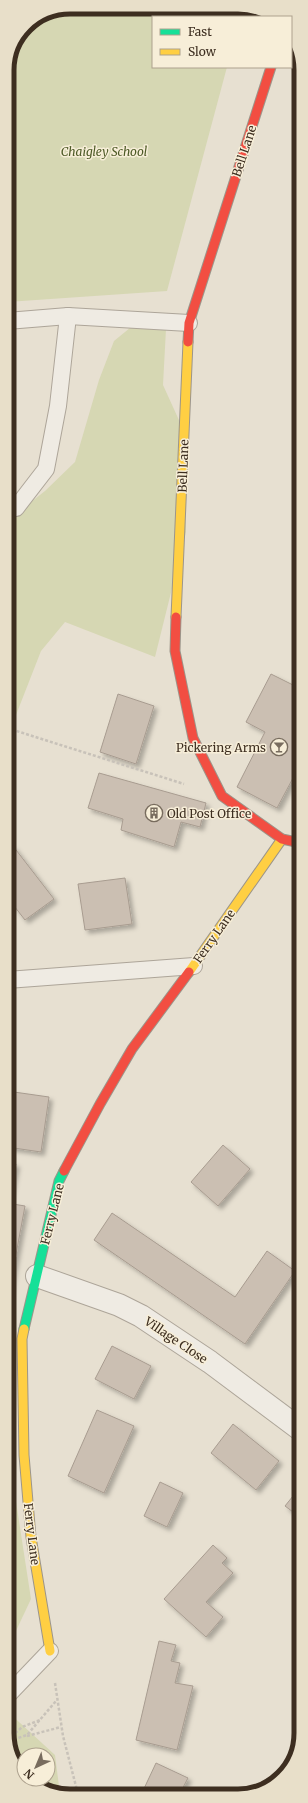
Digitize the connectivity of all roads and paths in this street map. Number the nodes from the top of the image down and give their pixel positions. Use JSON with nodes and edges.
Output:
{"nodes":[{"id":1,"x":271,"y":68,"type":"edge"},
{"id":2,"x":68,"y":316,"type":"junction"},
{"id":3,"x":14,"y":320,"type":"edge"},
{"id":4,"x":189,"y":323,"type":"junction"},
{"id":5,"x":14,"y":508,"type":"edge"},
{"id":6,"x":14,"y":730,"type":"edge"},
{"id":7,"x":222,"y":796,"type":"junction"},
{"id":8,"x":282,"y":839,"type":"junction"},
{"id":9,"x":294,"y":842,"type":"edge"},
{"id":10,"x":194,"y":966,"type":"junction"},
{"id":11,"x":14,"y":979,"type":"edge"},
{"id":12,"x":37,"y":1276,"type":"junction"},
{"id":13,"x":294,"y":1425,"type":"edge"},
{"id":14,"x":50,"y":1651,"type":"junction"},
{"id":15,"x":14,"y":1689,"type":"edge"},
{"id":16,"x":57,"y":1701,"type":"junction"},
{"id":17,"x":42,"y":1719,"type":"junction"},
{"id":18,"x":61,"y":1727,"type":"junction"},
{"id":19,"x":14,"y":1736,"type":"edge"},
{"id":20,"x":14,"y":1739,"type":"edge"},
{"id":21,"x":14,"y":1740,"type":"edge"},
{"id":22,"x":77,"y":1789,"type":"edge"}],
"edges":[{"from":1,"to":4,"type":"street","name":"Bell Lane"},
{"from":2,"to":3,"type":"lane"},
{"from":2,"to":4,"type":"lane"},
{"from":2,"to":5,"type":"lane"},
{"from":4,"to":7,"type":"street","name":"Bell Lane"},
{"from":6,"to":7,"type":"path"},
{"from":7,"to":8,"type":"street","name":"Bell Lane"},
{"from":8,"to":9,"type":"street"},
{"from":8,"to":10,"type":"street","name":"Ferry Lane"},
{"from":10,"to":11,"type":"lane"},
{"from":10,"to":12,"type":"street","name":"Ferry Lane"},
{"from":12,"to":13,"type":"street","name":"Village Close"},
{"from":12,"to":14,"type":"street","name":"Ferry Lane"},
{"from":14,"to":15,"type":"lane"},
{"from":14,"to":16,"type":"path"},
{"from":16,"to":17,"type":"path"},
{"from":16,"to":18,"type":"path"},
{"from":17,"to":19,"type":"path"},
{"from":17,"to":20,"type":"path"},
{"from":18,"to":21,"type":"path"},
{"from":18,"to":22,"type":"path"}]}
